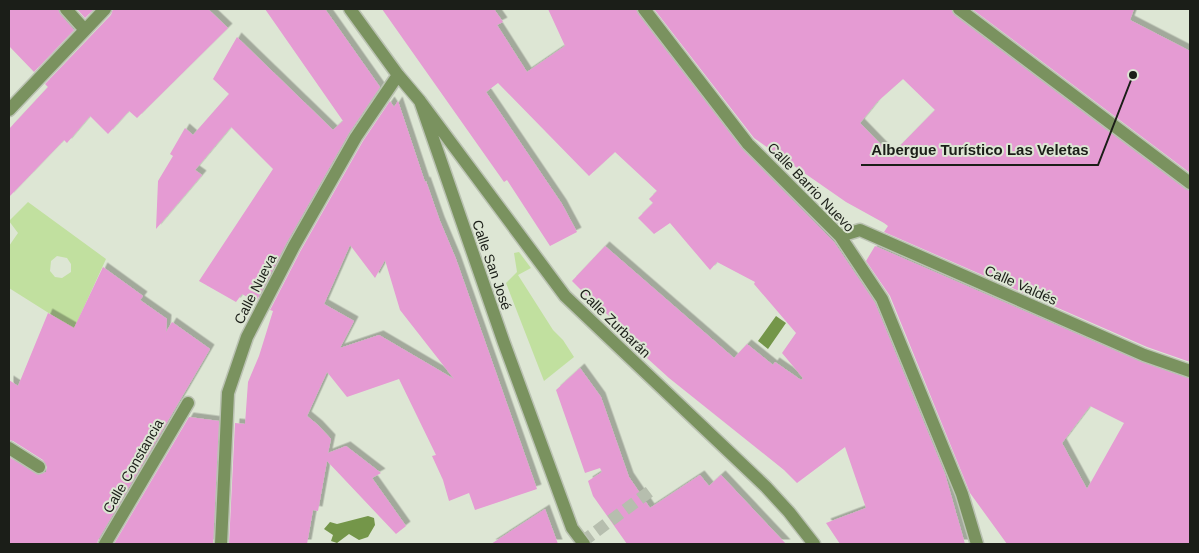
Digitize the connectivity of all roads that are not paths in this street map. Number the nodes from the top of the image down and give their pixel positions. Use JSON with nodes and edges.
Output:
{"nodes":[{"id":1,"x":66,"y":9,"type":"edge"},
{"id":2,"x":105,"y":9,"type":"edge"},
{"id":3,"x":350,"y":9,"type":"edge"},
{"id":4,"x":644,"y":9,"type":"edge"},
{"id":5,"x":959,"y":9,"type":"edge"},
{"id":6,"x":85,"y":30,"type":"junction"},
{"id":7,"x":398,"y":75,"type":"junction"},
{"id":8,"x":420,"y":101,"type":"junction"},
{"id":9,"x":9,"y":110,"type":"edge"},
{"id":10,"x":1190,"y":183,"type":"edge"},
{"id":11,"x":840,"y":236,"type":"junction"},
{"id":12,"x":1190,"y":371,"type":"edge"},
{"id":13,"x":188,"y":403,"type":"dead end"},
{"id":14,"x":9,"y":448,"type":"edge"},
{"id":15,"x":38,"y":467,"type":"dead end"},
{"id":16,"x":105,"y":544,"type":"edge"},
{"id":17,"x":221,"y":544,"type":"edge"},
{"id":18,"x":584,"y":544,"type":"edge"},
{"id":19,"x":814,"y":544,"type":"edge"},
{"id":20,"x":977,"y":544,"type":"edge"}],
"edges":[{"from":1,"to":6,"type":"street"},
{"from":2,"to":6,"type":"street"},
{"from":3,"to":7,"type":"street","name":"Calle San José"},
{"from":4,"to":11,"type":"street","name":"Calle Barrio Nuevo"},
{"from":5,"to":10,"type":"street"},
{"from":6,"to":9,"type":"street"},
{"from":7,"to":8,"type":"street","name":"Calle San José"},
{"from":7,"to":17,"type":"street","name":"Calle Nueva"},
{"from":8,"to":18,"type":"street","name":"Calle San José"},
{"from":8,"to":19,"type":"street","name":"Calle Zurbarán"},
{"from":11,"to":12,"type":"street","name":"Calle Valdés"},
{"from":11,"to":20,"type":"street","name":"Calle Barrio Nuevo"},
{"from":13,"to":16,"type":"street","name":"Calle Constancia"},
{"from":14,"to":15,"type":"street"}]}
